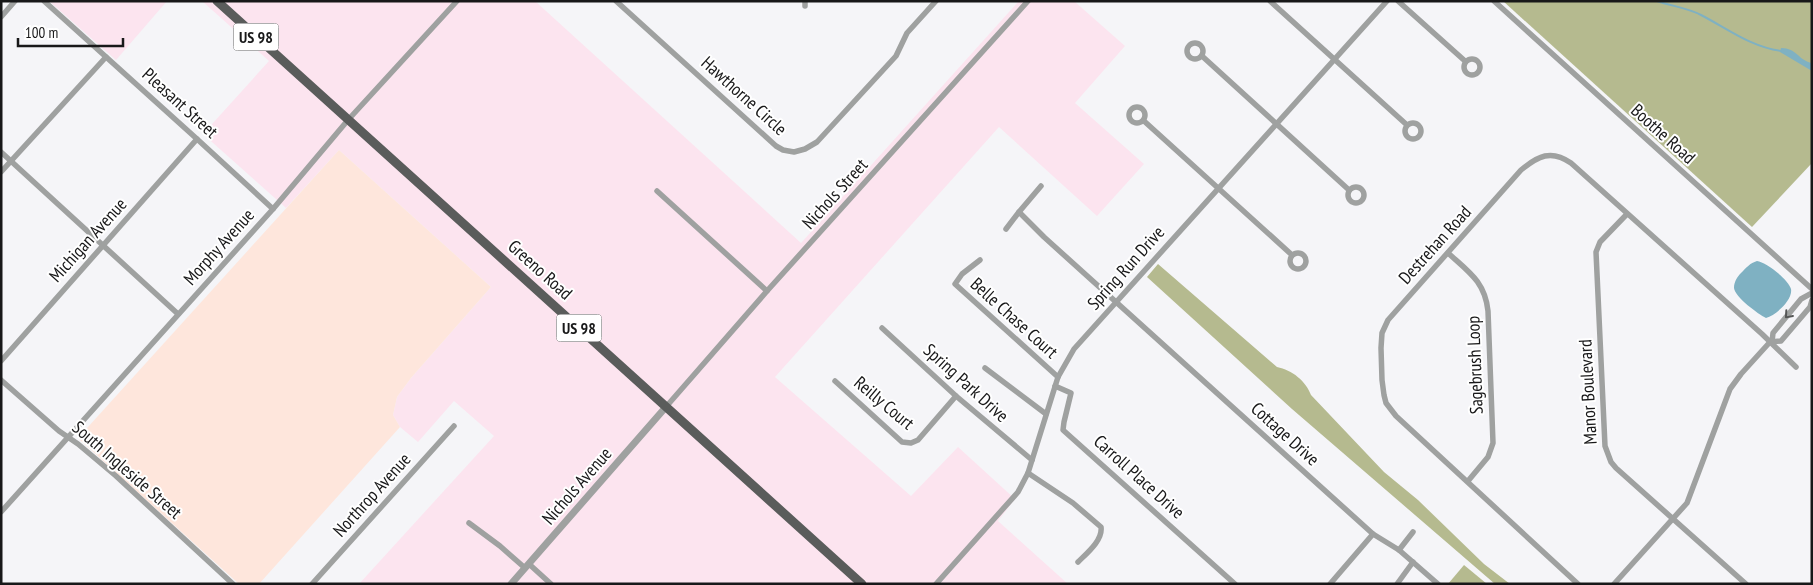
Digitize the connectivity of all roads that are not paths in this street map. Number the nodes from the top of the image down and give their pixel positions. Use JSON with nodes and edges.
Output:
{"nodes":[{"id":1,"x":15,"y":1,"type":"edge"},
{"id":2,"x":44,"y":1,"type":"edge"},
{"id":3,"x":217,"y":1,"type":"edge"},
{"id":4,"x":457,"y":1,"type":"edge"},
{"id":5,"x":616,"y":1,"type":"edge"},
{"id":6,"x":936,"y":1,"type":"edge"},
{"id":7,"x":1028,"y":1,"type":"edge"},
{"id":8,"x":1270,"y":1,"type":"edge"},
{"id":9,"x":1387,"y":1,"type":"edge"},
{"id":10,"x":1398,"y":1,"type":"edge"},
{"id":11,"x":1494,"y":1,"type":"edge"},
{"id":12,"x":1,"y":17,"type":"edge"},
{"id":13,"x":1202,"y":56,"type":"dead end"},
{"id":14,"x":106,"y":58,"type":"junction"},
{"id":15,"x":1335,"y":60,"type":"junction"},
{"id":16,"x":1465,"y":61,"type":"dead end"},
{"id":17,"x":348,"y":120,"type":"junction"},
{"id":18,"x":1144,"y":121,"type":"dead end"},
{"id":19,"x":1276,"y":124,"type":"junction"},
{"id":20,"x":1407,"y":125,"type":"dead end"},
{"id":21,"x":197,"y":139,"type":"junction"},
{"id":22,"x":1,"y":152,"type":"edge"},
{"id":23,"x":12,"y":162,"type":"junction"},
{"id":24,"x":1,"y":172,"type":"edge"},
{"id":25,"x":1041,"y":186,"type":"dead end"},
{"id":26,"x":1219,"y":188,"type":"junction"},
{"id":27,"x":1349,"y":190,"type":"dead end"},
{"id":28,"x":657,"y":191,"type":"dead end"},
{"id":29,"x":273,"y":209,"type":"junction"},
{"id":30,"x":1018,"y":212,"type":"junction"},
{"id":31,"x":1627,"y":214,"type":"junction"},
{"id":32,"x":1006,"y":229,"type":"dead end"},
{"id":33,"x":104,"y":245,"type":"junction"},
{"id":34,"x":1448,"y":254,"type":"junction"},
{"id":35,"x":1292,"y":255,"type":"dead end"},
{"id":36,"x":980,"y":260,"type":"dead end"},
{"id":37,"x":768,"y":291,"type":"junction"},
{"id":38,"x":1812,"y":291,"type":"edge"},
{"id":39,"x":1812,"y":300,"type":"edge"},
{"id":40,"x":1116,"y":302,"type":"junction"},
{"id":41,"x":178,"y":314,"type":"junction"},
{"id":42,"x":882,"y":328,"type":"dead end"},
{"id":43,"x":1771,"y":342,"type":"junction"},
{"id":44,"x":1,"y":361,"type":"edge"},
{"id":45,"x":1796,"y":367,"type":"dead end"},
{"id":46,"x":985,"y":368,"type":"dead end"},
{"id":47,"x":1058,"y":377,"type":"junction"},
{"id":48,"x":1,"y":380,"type":"edge"},
{"id":49,"x":835,"y":381,"type":"dead end"},
{"id":50,"x":1055,"y":386,"type":"junction"},
{"id":51,"x":956,"y":396,"type":"junction"},
{"id":52,"x":666,"y":408,"type":"junction"},
{"id":53,"x":1046,"y":414,"type":"junction"},
{"id":54,"x":454,"y":426,"type":"dead end"},
{"id":55,"x":68,"y":438,"type":"junction"},
{"id":56,"x":1032,"y":460,"type":"junction"},
{"id":57,"x":1028,"y":473,"type":"junction"},
{"id":58,"x":1468,"y":481,"type":"junction"},
{"id":59,"x":1,"y":512,"type":"edge"},
{"id":60,"x":1673,"y":519,"type":"junction"},
{"id":61,"x":468,"y":523,"type":"dead end"},
{"id":62,"x":1413,"y":532,"type":"dead end"},
{"id":63,"x":1373,"y":534,"type":"junction"},
{"id":64,"x":1399,"y":550,"type":"junction"},
{"id":65,"x":1078,"y":562,"type":"dead end"},
{"id":66,"x":1413,"y":562,"type":"junction"},
{"id":67,"x":527,"y":566,"type":"junction"},
{"id":68,"x":233,"y":584,"type":"edge"},
{"id":69,"x":312,"y":584,"type":"edge"},
{"id":70,"x":511,"y":584,"type":"edge"},
{"id":71,"x":551,"y":584,"type":"edge"},
{"id":72,"x":862,"y":584,"type":"edge"},
{"id":73,"x":936,"y":584,"type":"edge"},
{"id":74,"x":1234,"y":584,"type":"edge"},
{"id":75,"x":1330,"y":584,"type":"edge"},
{"id":76,"x":1397,"y":584,"type":"edge"},
{"id":77,"x":1438,"y":584,"type":"edge"},
{"id":78,"x":1578,"y":584,"type":"edge"},
{"id":79,"x":1614,"y":584,"type":"edge"},
{"id":80,"x":1746,"y":584,"type":"edge"}],
"edges":[{"from":1,"to":12,"type":"street"},
{"from":2,"to":14,"type":"street","name":"Pleasant Street"},
{"from":3,"to":17,"type":"main road","name":"Greeno Road","number":"US 98"},
{"from":4,"to":17,"type":"street","name":"Morphy Avenue"},
{"from":5,"to":6,"type":"street","name":"Hawthorne Circle"},
{"from":7,"to":37,"type":"street","name":"Nichols Street"},
{"from":8,"to":15,"type":"street"},
{"from":9,"to":15,"type":"street","name":"Spring Run Drive"},
{"from":10,"to":16,"type":"street"},
{"from":11,"to":38,"type":"street","name":"Boothe Road"},
{"from":13,"to":19,"type":"street"},
{"from":14,"to":21,"type":"street","name":"Pleasant Street"},
{"from":14,"to":23,"type":"street"},
{"from":15,"to":19,"type":"street","name":"Spring Run Drive"},
{"from":15,"to":20,"type":"street"},
{"from":17,"to":29,"type":"street","name":"Morphy Avenue"},
{"from":17,"to":52,"type":"main road","name":"Greeno Road","number":"US 98"},
{"from":18,"to":26,"type":"street"},
{"from":19,"to":26,"type":"street","name":"Spring Run Drive"},
{"from":19,"to":27,"type":"street"},
{"from":21,"to":29,"type":"street","name":"Pleasant Street"},
{"from":21,"to":33,"type":"street","name":"Michigan Avenue"},
{"from":22,"to":23,"type":"street"},
{"from":23,"to":24,"type":"street"},
{"from":23,"to":33,"type":"street"},
{"from":25,"to":30,"type":"street"},
{"from":26,"to":35,"type":"street"},
{"from":26,"to":40,"type":"street","name":"Spring Run Drive"},
{"from":28,"to":37,"type":"street"},
{"from":29,"to":41,"type":"street","name":"Morphy Avenue"},
{"from":30,"to":32,"type":"street"},
{"from":30,"to":40,"type":"street","name":"Cottage Drive"},
{"from":31,"to":34,"type":"street","name":"Destrehan Road"},
{"from":31,"to":43,"type":"street","name":"Destrehan Road"},
{"from":31,"to":60,"type":"street","name":"Manor Boulevard"},
{"from":33,"to":41,"type":"street"},
{"from":33,"to":44,"type":"street","name":"Michigan Avenue"},
{"from":34,"to":58,"type":"street","name":"Sagebrush Loop"},
{"from":34,"to":58,"type":"street","name":"Destrehan Road"},
{"from":36,"to":47,"type":"street","name":"Belle Chase Court"},
{"from":37,"to":52,"type":"street","name":"Nichols Street"},
{"from":38,"to":43,"type":"street","one_way":true},
{"from":39,"to":43,"type":"street"},
{"from":40,"to":47,"type":"street","name":"Spring Run Drive"},
{"from":40,"to":63,"type":"street","name":"Cottage Drive"},
{"from":41,"to":55,"type":"street","name":"Morphy Avenue"},
{"from":42,"to":51,"type":"street","name":"Spring Park Drive"},
{"from":43,"to":45,"type":"street","name":"Destrehan Road"},
{"from":43,"to":60,"type":"street"},
{"from":46,"to":53,"type":"street"},
{"from":47,"to":50,"type":"street","name":"Spring Run Drive"},
{"from":48,"to":55,"type":"street","name":"South Ingleside Street"},
{"from":49,"to":51,"type":"street","name":"Reilly Court"},
{"from":50,"to":53,"type":"street","name":"Spring Run Drive"},
{"from":50,"to":74,"type":"street","name":"Carroll Place Drive"},
{"from":51,"to":56,"type":"street","name":"Spring Park Drive"},
{"from":52,"to":67,"type":"street","name":"Nichols Avenue"},
{"from":52,"to":72,"type":"main road","name":"Greeno Road","number":"US 98"},
{"from":53,"to":56,"type":"street","name":"Spring Run Drive"},
{"from":54,"to":69,"type":"street","name":"Northrop Avenue"},
{"from":55,"to":59,"type":"street","name":"Morphy Avenue"},
{"from":55,"to":68,"type":"street","name":"South Ingleside Street"},
{"from":56,"to":57,"type":"street","name":"Spring Run Drive"},
{"from":57,"to":65,"type":"street"},
{"from":57,"to":73,"type":"street","name":"Spring Run Drive"},
{"from":58,"to":78,"type":"street","name":"Destrehan Road"},
{"from":60,"to":79,"type":"street"},
{"from":60,"to":80,"type":"street","name":"Manor Boulevard"},
{"from":61,"to":67,"type":"street"},
{"from":62,"to":64,"type":"street"},
{"from":63,"to":64,"type":"street","name":"Cottage Drive"},
{"from":63,"to":75,"type":"street"},
{"from":64,"to":66,"type":"street","name":"Cottage Drive"},
{"from":66,"to":76,"type":"street"},
{"from":66,"to":77,"type":"street","name":"Cottage Drive"},
{"from":67,"to":70,"type":"street","name":"Nichols Avenue"},
{"from":67,"to":71,"type":"street"}]}
